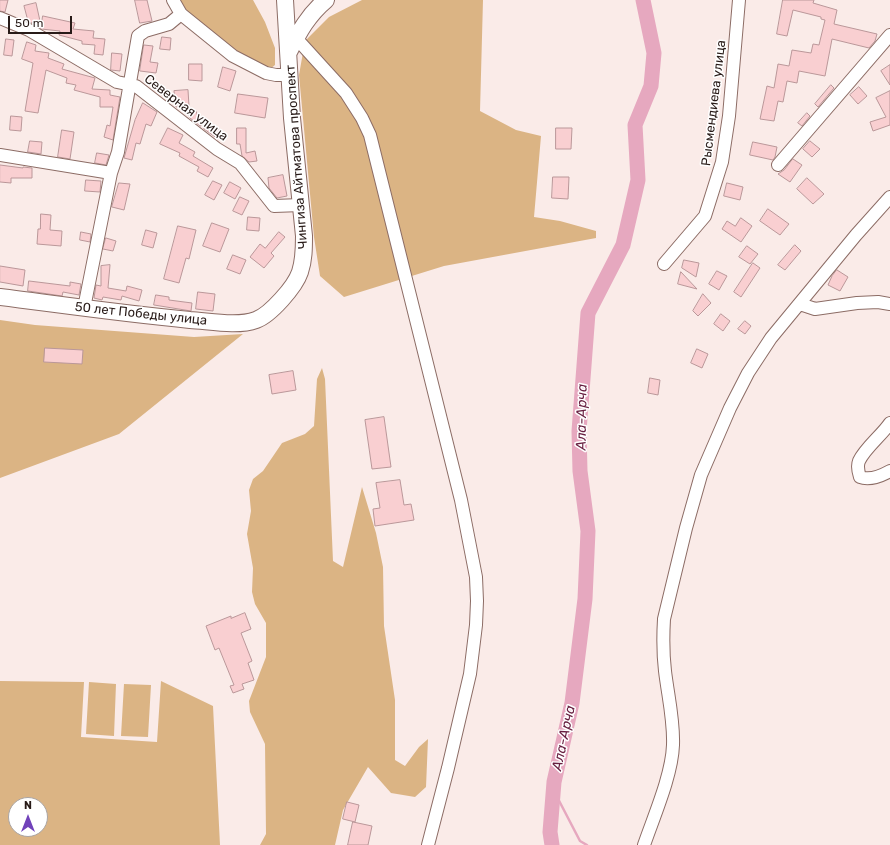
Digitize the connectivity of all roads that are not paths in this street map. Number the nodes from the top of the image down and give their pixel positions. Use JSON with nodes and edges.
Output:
{"nodes":[{"id":1,"x":172,"y":0,"type":"edge"},
{"id":2,"x":285,"y":0,"type":"edge"},
{"id":3,"x":326,"y":0,"type":"edge"},
{"id":4,"x":739,"y":0,"type":"edge"},
{"id":5,"x":181,"y":14,"type":"junction"},
{"id":6,"x":0,"y":18,"type":"edge"},
{"id":7,"x":890,"y":35,"type":"edge"},
{"id":8,"x":296,"y":38,"type":"junction"},
{"id":9,"x":289,"y":52,"type":"junction"},
{"id":10,"x":290,"y":75,"type":"junction"},
{"id":11,"x":129,"y":84,"type":"junction"},
{"id":12,"x":0,"y":155,"type":"edge"},
{"id":13,"x":778,"y":165,"type":"dead end"},
{"id":14,"x":111,"y":173,"type":"junction"},
{"id":15,"x":890,"y":197,"type":"edge"},
{"id":16,"x":300,"y":205,"type":"junction"},
{"id":17,"x":664,"y":264,"type":"dead end"},
{"id":18,"x":0,"y":297,"type":"edge"},
{"id":19,"x":800,"y":304,"type":"junction"},
{"id":20,"x":890,"y":304,"type":"edge"},
{"id":21,"x":276,"y":305,"type":"joint"},
{"id":22,"x":84,"y":308,"type":"junction"},
{"id":23,"x":890,"y":423,"type":"edge"},
{"id":24,"x":890,"y":471,"type":"edge"},
{"id":25,"x":428,"y":845,"type":"edge"},
{"id":26,"x":644,"y":845,"type":"edge"}],
"edges":[{"from":1,"to":5,"type":"street"},
{"from":2,"to":9,"type":"main road","name":"Чингиза Айтматова проспект"},
{"from":3,"to":8,"type":"main road"},
{"from":4,"to":17,"type":"street","name":"Рысмендиева улица"},
{"from":5,"to":10,"type":"street"},
{"from":5,"to":11,"type":"street"},
{"from":6,"to":11,"type":"street","name":"Северная улица"},
{"from":7,"to":13,"type":"street"},
{"from":8,"to":9,"type":"main road"},
{"from":8,"to":25,"type":"street"},
{"from":9,"to":10,"type":"main road","name":"Чингиза Айтматова проспект"},
{"from":10,"to":16,"type":"main road","name":"Чингиза Айтматова проспект"},
{"from":11,"to":14,"type":"street"},
{"from":11,"to":16,"type":"street","name":"Северная улица"},
{"from":12,"to":14,"type":"street"},
{"from":14,"to":22,"type":"street"},
{"from":15,"to":19,"type":"street"},
{"from":16,"to":21,"type":"main road","name":"Чингиза Айтматова проспект"},
{"from":18,"to":22,"type":"main road","name":"50 лет Победы улица"},
{"from":19,"to":20,"type":"street"},
{"from":19,"to":26,"type":"street"},
{"from":21,"to":22,"type":"main road","name":"50 лет Победы улица"},
{"from":23,"to":24,"type":"street"}]}
